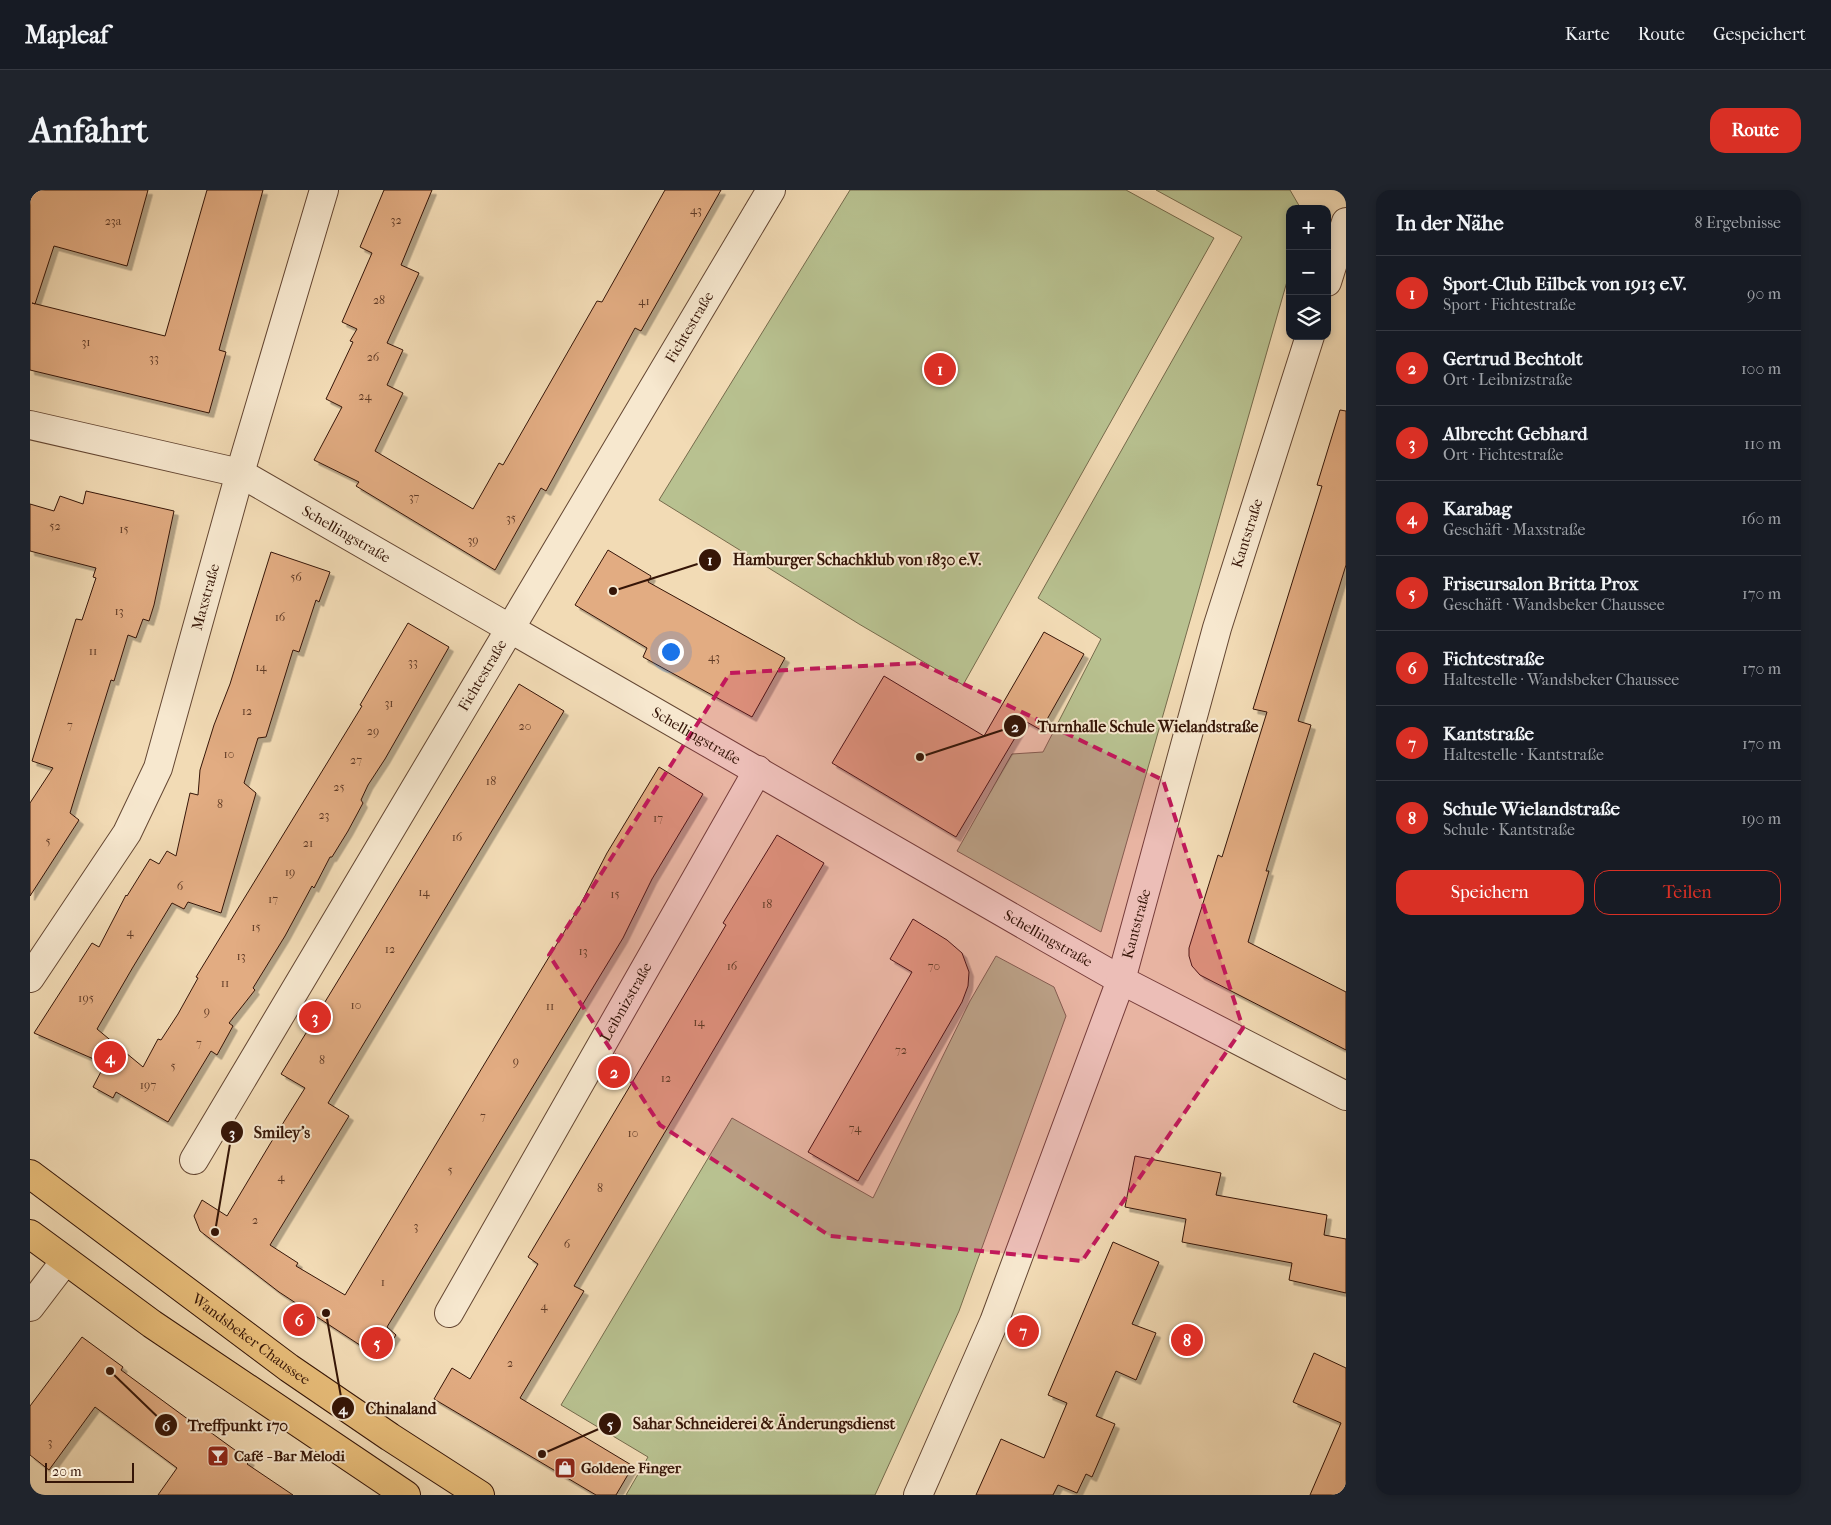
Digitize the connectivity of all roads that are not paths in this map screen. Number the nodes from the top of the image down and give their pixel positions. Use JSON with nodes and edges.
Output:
{"nodes":[{"id":1,"x":324,"y":190,"type":"edge"},
{"id":2,"x":771,"y":190,"type":"edge"},
{"id":3,"x":1346,"y":222,"type":"edge"},
{"id":4,"x":1331,"y":269,"type":"edge"},
{"id":5,"x":1309,"y":340,"type":"edge"},
{"id":6,"x":30,"y":425,"type":"edge"},
{"id":7,"x":240,"y":472,"type":"junction"},
{"id":8,"x":510,"y":628,"type":"junction"},
{"id":9,"x":758,"y":770,"type":"junction"},
{"id":10,"x":30,"y":978,"type":"edge"},
{"id":11,"x":1121,"y":980,"type":"junction"},
{"id":12,"x":1346,"y":1096,"type":"edge"},
{"id":13,"x":194,"y":1160,"type":"dead end"},
{"id":14,"x":30,"y":1174,"type":"edge"},
{"id":15,"x":30,"y":1234,"type":"edge"},
{"id":16,"x":65,"y":1261,"type":"junction"},
{"id":17,"x":30,"y":1307,"type":"edge"},
{"id":18,"x":449,"y":1313,"type":"dead end"},
{"id":19,"x":406,"y":1495,"type":"edge"},
{"id":20,"x":480,"y":1495,"type":"edge"},
{"id":21,"x":918,"y":1495,"type":"edge"}],
"edges":[{"from":1,"to":7,"type":"street","name":"Maxstraße"},
{"from":2,"to":8,"type":"street","name":"Fichtestraße"},
{"from":3,"to":4,"type":"street"},
{"from":5,"to":11,"type":"street","name":"Kantstraße"},
{"from":6,"to":7,"type":"street","name":"Schellingstraße"},
{"from":7,"to":8,"type":"street","name":"Schellingstraße"},
{"from":7,"to":10,"type":"street","name":"Maxstraße"},
{"from":8,"to":9,"type":"street","name":"Schellingstraße"},
{"from":8,"to":13,"type":"street","name":"Fichtestraße"},
{"from":9,"to":11,"type":"street","name":"Schellingstraße"},
{"from":9,"to":18,"type":"street","name":"Leibnizstraße"},
{"from":11,"to":12,"type":"street","name":"Schellingstraße"},
{"from":11,"to":21,"type":"street","name":"Kantstraße"},
{"from":14,"to":20,"type":"main road","name":"Wandsbeker Chaussee"},
{"from":15,"to":16,"type":"main road"},
{"from":16,"to":17,"type":"street"},
{"from":16,"to":19,"type":"main road"}]}
